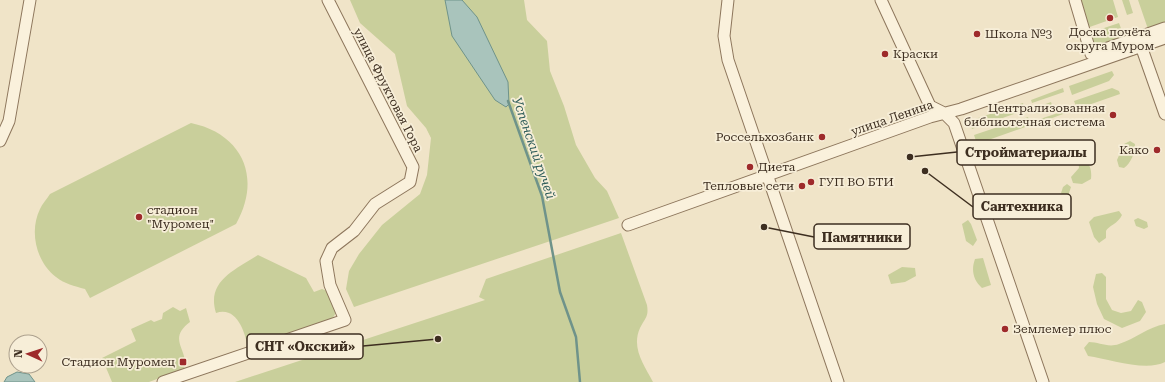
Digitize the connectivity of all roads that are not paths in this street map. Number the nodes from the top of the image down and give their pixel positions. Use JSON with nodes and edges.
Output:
{"nodes":[{"id":1,"x":30,"y":0,"type":"edge"},
{"id":2,"x":328,"y":0,"type":"edge"},
{"id":3,"x":728,"y":0,"type":"edge"},
{"id":4,"x":881,"y":0,"type":"edge"},
{"id":5,"x":1075,"y":0,"type":"edge"},
{"id":6,"x":1165,"y":28,"type":"edge"},
{"id":7,"x":1165,"y":38,"type":"edge"},
{"id":8,"x":1141,"y":46,"type":"junction"},
{"id":9,"x":944,"y":114,"type":"junction"},
{"id":10,"x":1165,"y":114,"type":"edge"},
{"id":11,"x":0,"y":141,"type":"edge"},
{"id":12,"x":766,"y":175,"type":"junction"},
{"id":13,"x":628,"y":225,"type":"dead end"},
{"id":14,"x":163,"y":382,"type":"edge"},
{"id":15,"x":838,"y":382,"type":"edge"},
{"id":16,"x":1043,"y":382,"type":"edge"}],
"edges":[{"from":1,"to":11,"type":"street"},
{"from":2,"to":14,"type":"street","name":"улица Фруктовая Гора"},
{"from":3,"to":12,"type":"street"},
{"from":4,"to":9,"type":"street"},
{"from":5,"to":6,"type":"street"},
{"from":7,"to":8,"type":"street","name":"улица Ленина"},
{"from":8,"to":9,"type":"street","name":"улица Ленина"},
{"from":8,"to":10,"type":"street"},
{"from":9,"to":12,"type":"street","name":"улица Ленина"},
{"from":9,"to":16,"type":"street"},
{"from":12,"to":13,"type":"street","name":"улица Ленина"},
{"from":12,"to":15,"type":"street"}]}
